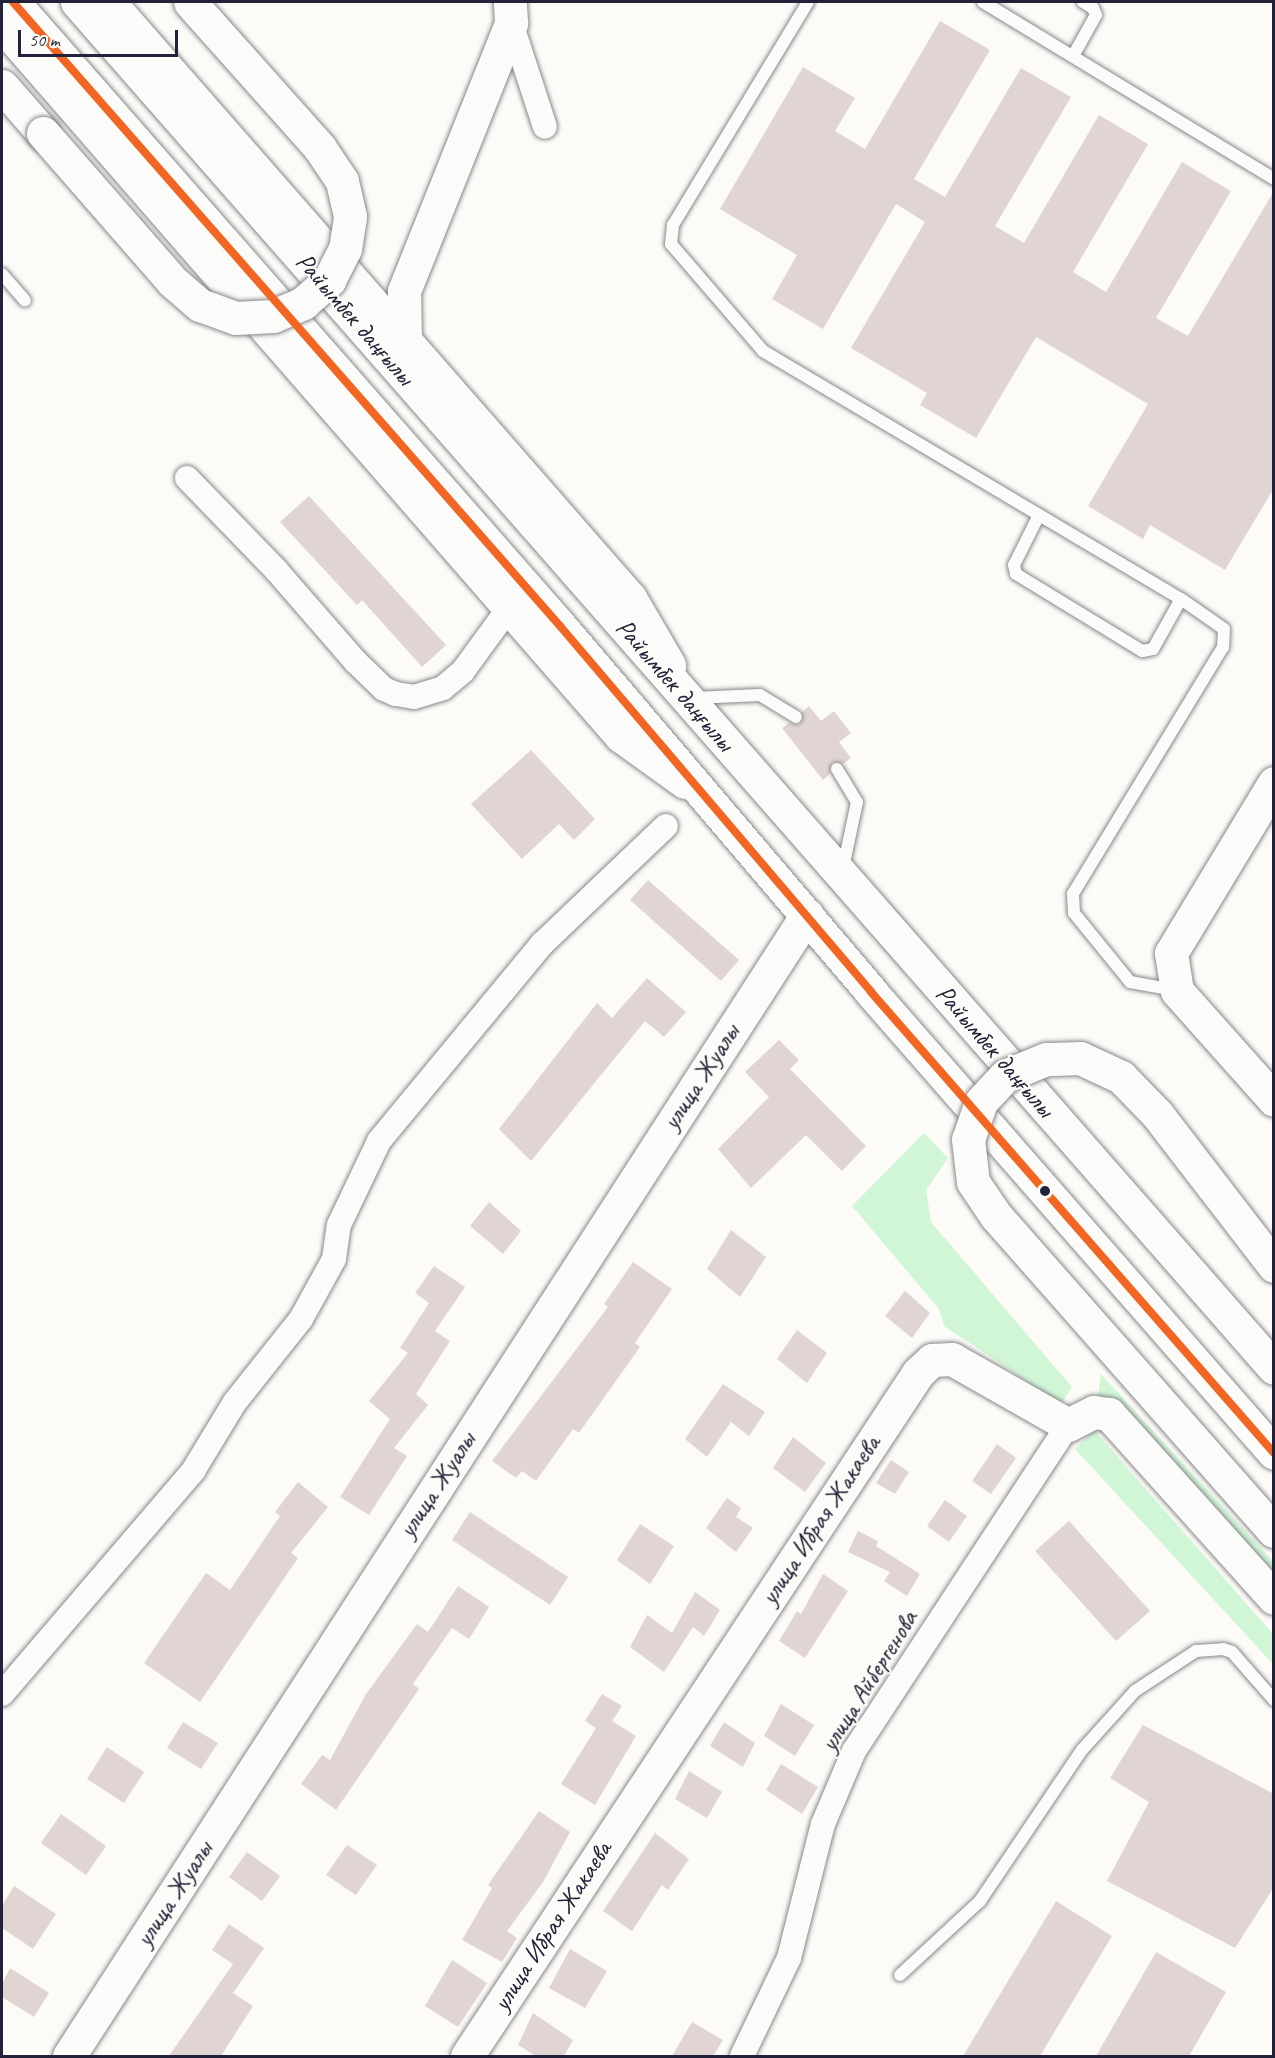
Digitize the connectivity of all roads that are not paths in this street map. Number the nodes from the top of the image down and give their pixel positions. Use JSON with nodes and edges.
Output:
{"nodes":[{"id":1,"x":13,"y":2,"type":"edge"},
{"id":2,"x":77,"y":2,"type":"edge"},
{"id":3,"x":109,"y":2,"type":"edge"},
{"id":4,"x":190,"y":2,"type":"edge"},
{"id":5,"x":808,"y":2,"type":"edge"},
{"id":6,"x":982,"y":2,"type":"edge"},
{"id":7,"x":1083,"y":2,"type":"edge"},
{"id":8,"x":510,"y":12,"type":"edge"},
{"id":9,"x":2,"y":25,"type":"edge"},
{"id":10,"x":1072,"y":56,"type":"junction"},
{"id":11,"x":2,"y":86,"type":"edge"},
{"id":12,"x":544,"y":127,"type":"dead end"},
{"id":13,"x":1274,"y":179,"type":"edge"},
{"id":14,"x":414,"y":265,"type":"junction"},
{"id":15,"x":2,"y":274,"type":"edge"},
{"id":16,"x":359,"y":288,"type":"junction"},
{"id":17,"x":25,"y":300,"type":"dead end"},
{"id":18,"x":405,"y":341,"type":"junction"},
{"id":19,"x":187,"y":478,"type":"dead end"},
{"id":20,"x":1039,"y":515,"type":"junction"},
{"id":21,"x":1181,"y":599,"type":"junction"},
{"id":22,"x":509,"y":608,"type":"junction"},
{"id":23,"x":687,"y":698,"type":"junction"},
{"id":24,"x":796,"y":717,"type":"dead end"},
{"id":25,"x":837,"y":769,"type":"dead end"},
{"id":26,"x":1274,"y":783,"type":"edge"},
{"id":27,"x":703,"y":795,"type":"junction"},
{"id":28,"x":666,"y":826,"type":"dead end"},
{"id":29,"x":842,"y":875,"type":"junction"},
{"id":30,"x":807,"y":915,"type":"junction"},
{"id":31,"x":1177,"y":991,"type":"junction"},
{"id":32,"x":1274,"y":1100,"type":"edge"},
{"id":33,"x":1274,"y":1266,"type":"edge"},
{"id":34,"x":1274,"y":1368,"type":"edge"},
{"id":35,"x":1068,"y":1425,"type":"junction"},
{"id":36,"x":1274,"y":1453,"type":"edge"},
{"id":37,"x":1274,"y":1531,"type":"edge"},
{"id":38,"x":1274,"y":1598,"type":"edge"},
{"id":39,"x":2,"y":1694,"type":"edge"},
{"id":40,"x":1274,"y":1700,"type":"edge"},
{"id":41,"x":900,"y":1975,"type":"dead end"},
{"id":42,"x":69,"y":2056,"type":"edge"},
{"id":43,"x":467,"y":2056,"type":"edge"},
{"id":44,"x":742,"y":2056,"type":"edge"}],
"edges":[{"from":1,"to":27,"type":"main road","name":"Райымбек даңғылы"},
{"from":2,"to":23,"type":"main road","name":"Райымбек даңғылы"},
{"from":3,"to":16,"type":"main road"},
{"from":4,"to":11,"type":"main road","bridge":true},
{"from":5,"to":20,"type":"lane"},
{"from":6,"to":10,"type":"lane"},
{"from":7,"to":10,"type":"lane"},
{"from":8,"to":12,"type":"street"},
{"from":8,"to":14,"type":"main road"},
{"from":9,"to":22,"type":"main road"},
{"from":10,"to":13,"type":"lane"},
{"from":14,"to":16,"type":"main road"},
{"from":14,"to":18,"type":"main road"},
{"from":15,"to":17,"type":"lane"},
{"from":16,"to":18,"type":"main road"},
{"from":18,"to":23,"type":"main road"},
{"from":19,"to":22,"type":"street"},
{"from":20,"to":21,"type":"lane"},
{"from":20,"to":21,"type":"lane"},
{"from":21,"to":31,"type":"lane"},
{"from":22,"to":27,"type":"main road"},
{"from":23,"to":24,"type":"lane"},
{"from":23,"to":29,"type":"main road","name":"Райымбек даңғылы"},
{"from":25,"to":29,"type":"lane"},
{"from":26,"to":31,"type":"main road"},
{"from":27,"to":30,"type":"main road","name":"Райымбек даңғылы"},
{"from":28,"to":39,"type":"street"},
{"from":29,"to":34,"type":"main road","name":"Райымбек даңғылы"},
{"from":30,"to":36,"type":"main road","name":"Райымбек даңғылы"},
{"from":30,"to":42,"type":"main road","name":"улица Жуалы"},
{"from":31,"to":32,"type":"main road"},
{"from":33,"to":37,"type":"main road","bridge":true},
{"from":35,"to":38,"type":"main road"},
{"from":35,"to":43,"type":"main road","name":"улица Ибрая Жакаева"},
{"from":35,"to":44,"type":"street","name":"улица Айбергенова"},
{"from":40,"to":41,"type":"lane"}]}
